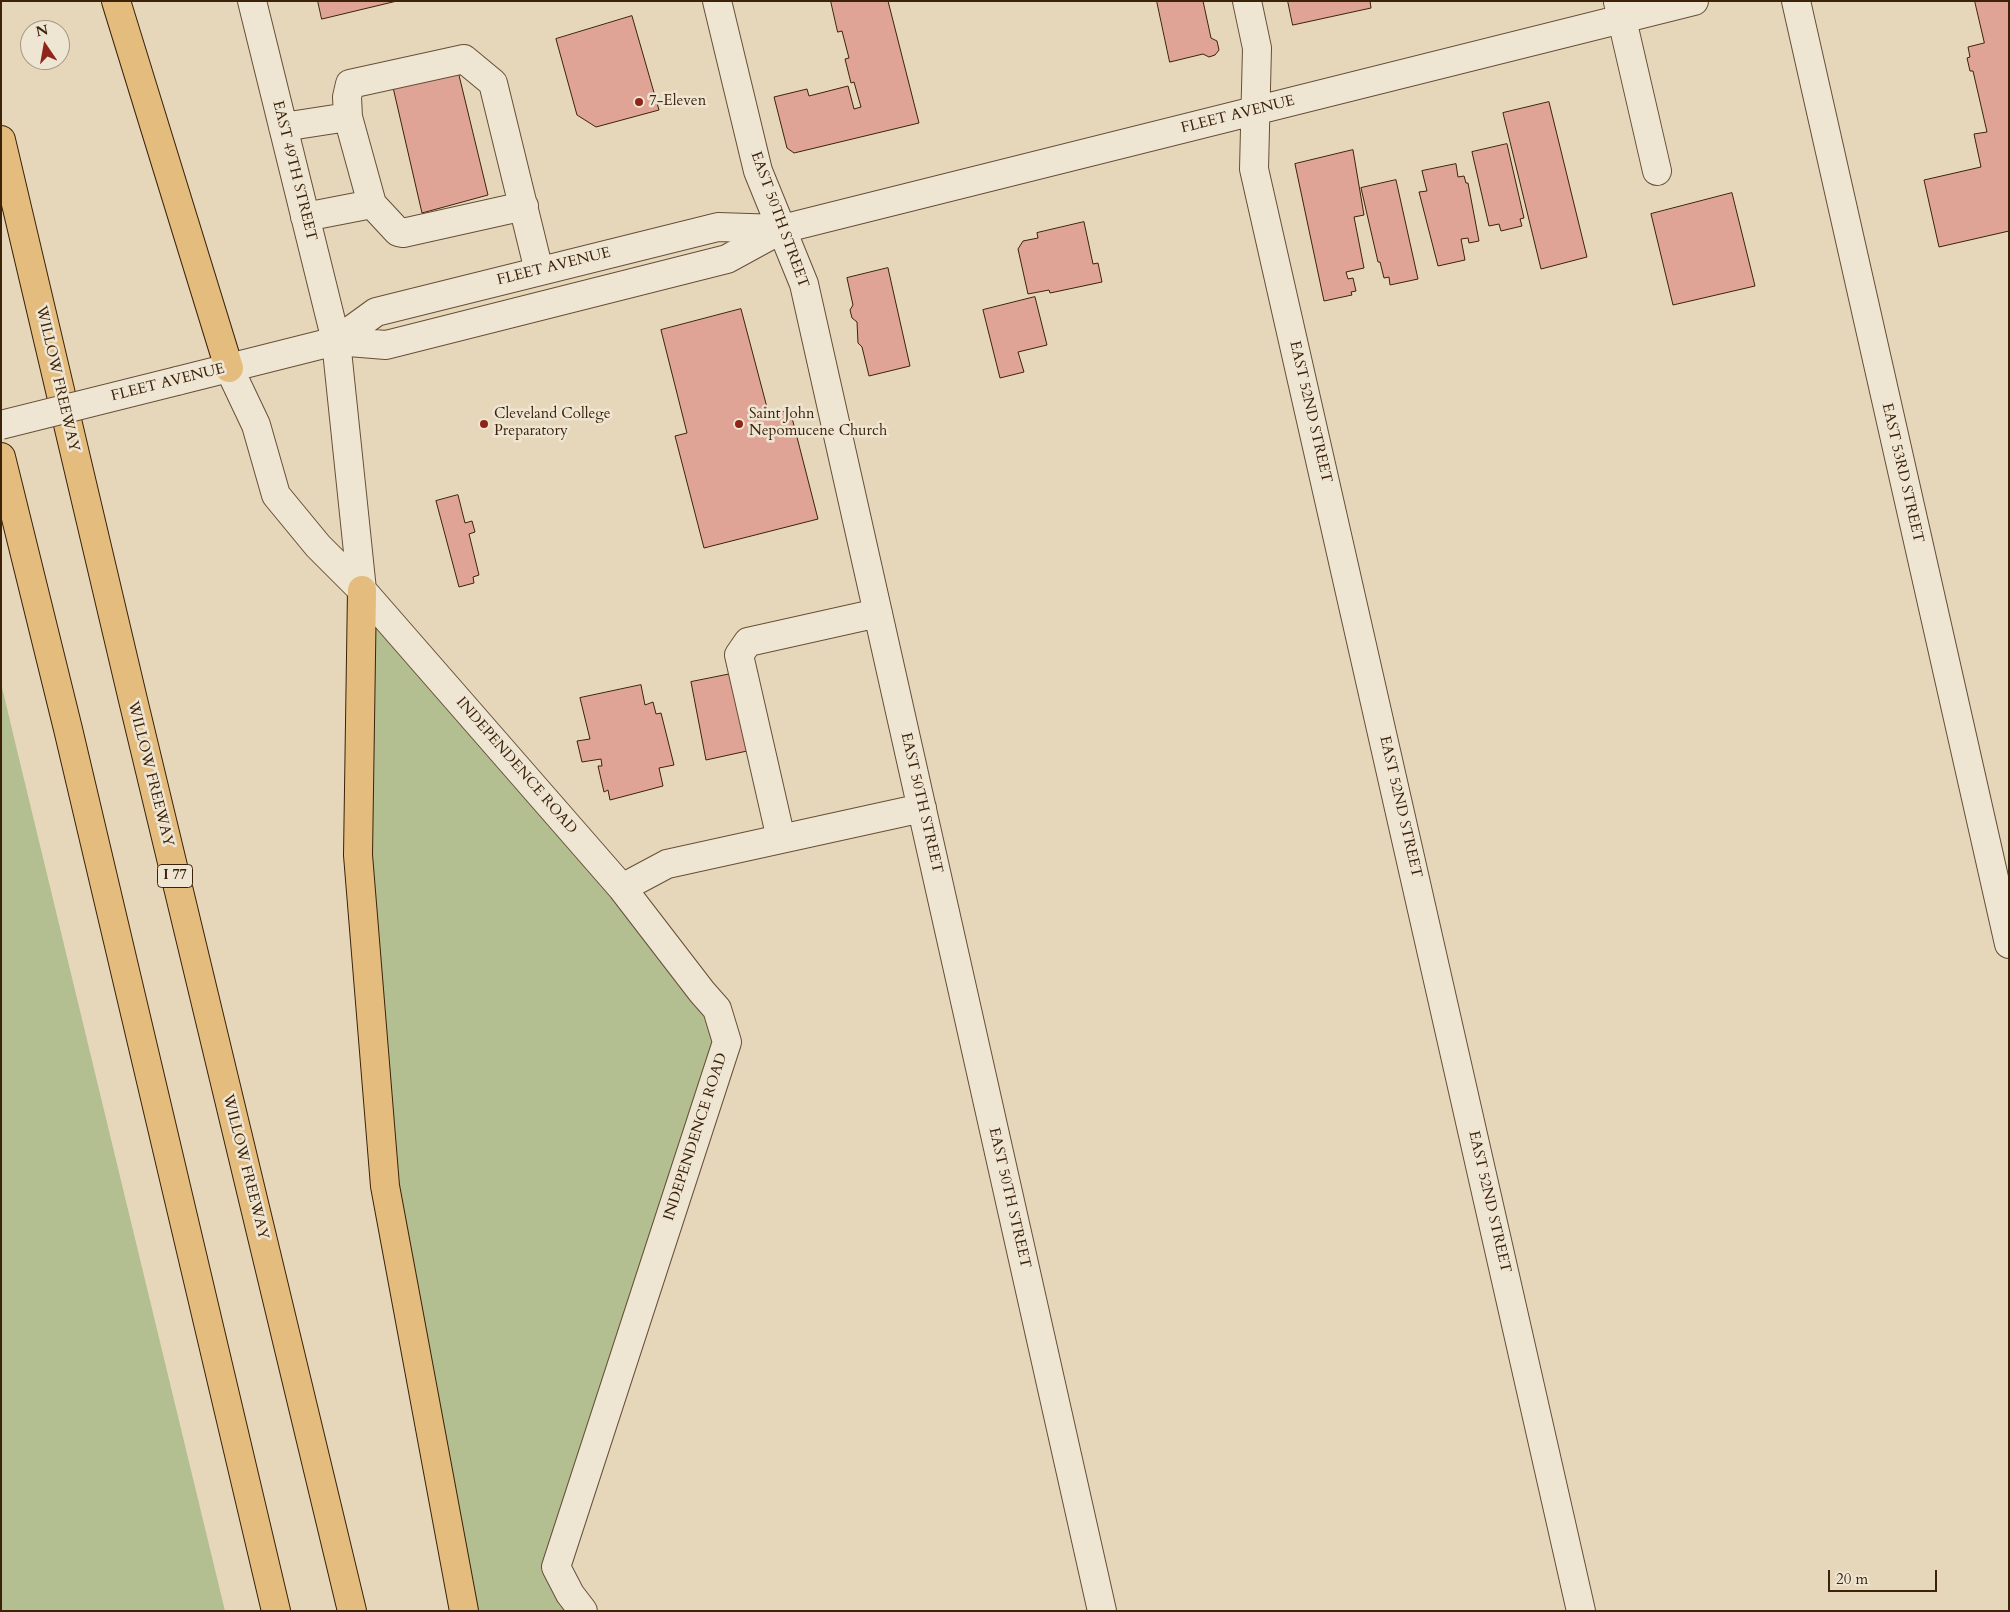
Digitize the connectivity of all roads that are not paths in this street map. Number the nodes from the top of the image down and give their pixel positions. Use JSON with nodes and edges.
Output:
{"nodes":[{"id":1,"x":116,"y":1,"type":"edge"},
{"id":2,"x":252,"y":1,"type":"edge"},
{"id":3,"x":717,"y":1,"type":"edge"},
{"id":4,"x":1247,"y":1,"type":"edge"},
{"id":5,"x":1694,"y":1,"type":"edge"},
{"id":6,"x":1796,"y":1,"type":"edge"},
{"id":7,"x":1620,"y":10,"type":"edge"},
{"id":8,"x":1257,"y":110,"type":"junction"},
{"id":9,"x":348,"y":116,"type":"junction"},
{"id":10,"x":283,"y":127,"type":"junction"},
{"id":11,"x":1,"y":140,"type":"edge"},
{"id":12,"x":1657,"y":171,"type":"dead end"},
{"id":13,"x":372,"y":204,"type":"junction"},
{"id":14,"x":524,"y":206,"type":"junction"},
{"id":15,"x":306,"y":217,"type":"junction"},
{"id":16,"x":782,"y":229,"type":"junction"},
{"id":17,"x":539,"y":271,"type":"junction"},
{"id":18,"x":336,"y":341,"type":"junction"},
{"id":19,"x":229,"y":368,"type":"junction"},
{"id":20,"x":1,"y":425,"type":"edge"},
{"id":21,"x":1,"y":457,"type":"edge"},
{"id":22,"x":362,"y":590,"type":"junction"},
{"id":23,"x":878,"y":614,"type":"junction"},
{"id":24,"x":922,"y":808,"type":"junction"},
{"id":25,"x":781,"y":839,"type":"junction"},
{"id":26,"x":622,"y":888,"type":"junction"},
{"id":27,"x":2009,"y":944,"type":"edge"},
{"id":28,"x":276,"y":1611,"type":"edge"},
{"id":29,"x":352,"y":1611,"type":"edge"},
{"id":30,"x":464,"y":1611,"type":"edge"},
{"id":31,"x":583,"y":1611,"type":"edge"},
{"id":32,"x":1102,"y":1611,"type":"edge"},
{"id":33,"x":1581,"y":1611,"type":"edge"}],
"edges":[{"from":1,"to":19,"type":"highway"},
{"from":2,"to":10,"type":"street","name":"EAST 49TH STREET"},
{"from":3,"to":16,"type":"street","name":"EAST 50TH STREET"},
{"from":4,"to":8,"type":"street","name":"EAST 52ND STREET"},
{"from":5,"to":7,"type":"street","name":"FLEET AVENUE"},
{"from":6,"to":27,"type":"street","name":"EAST 53RD STREET"},
{"from":7,"to":8,"type":"street","name":"FLEET AVENUE"},
{"from":7,"to":12,"type":"street"},
{"from":8,"to":16,"type":"street","name":"FLEET AVENUE"},
{"from":8,"to":33,"type":"street","name":"EAST 52ND STREET"},
{"from":9,"to":10,"type":"street"},
{"from":9,"to":13,"type":"street"},
{"from":9,"to":14,"type":"street"},
{"from":10,"to":15,"type":"street","name":"EAST 49TH STREET"},
{"from":11,"to":29,"type":"highway","name":"WILLOW FREEWAY","number":"I 77"},
{"from":13,"to":14,"type":"street"},
{"from":13,"to":15,"type":"street"},
{"from":14,"to":17,"type":"street"},
{"from":15,"to":18,"type":"street","name":"EAST 49TH STREET"},
{"from":16,"to":17,"type":"street","name":"FLEET AVENUE"},
{"from":16,"to":18,"type":"street","name":"FLEET AVENUE"},
{"from":16,"to":23,"type":"street","name":"EAST 50TH STREET"},
{"from":17,"to":18,"type":"street","name":"FLEET AVENUE"},
{"from":18,"to":19,"type":"street","name":"FLEET AVENUE"},
{"from":18,"to":22,"type":"street"},
{"from":19,"to":20,"type":"street","name":"FLEET AVENUE","bridge":true},
{"from":19,"to":22,"type":"street","name":"INDEPENDENCE ROAD"},
{"from":21,"to":28,"type":"highway"},
{"from":22,"to":26,"type":"street","name":"INDEPENDENCE ROAD"},
{"from":22,"to":30,"type":"highway"},
{"from":23,"to":24,"type":"street","name":"EAST 50TH STREET"},
{"from":23,"to":25,"type":"street"},
{"from":24,"to":25,"type":"street"},
{"from":24,"to":32,"type":"street","name":"EAST 50TH STREET"},
{"from":25,"to":26,"type":"street"},
{"from":26,"to":31,"type":"street","name":"INDEPENDENCE ROAD"}]}
